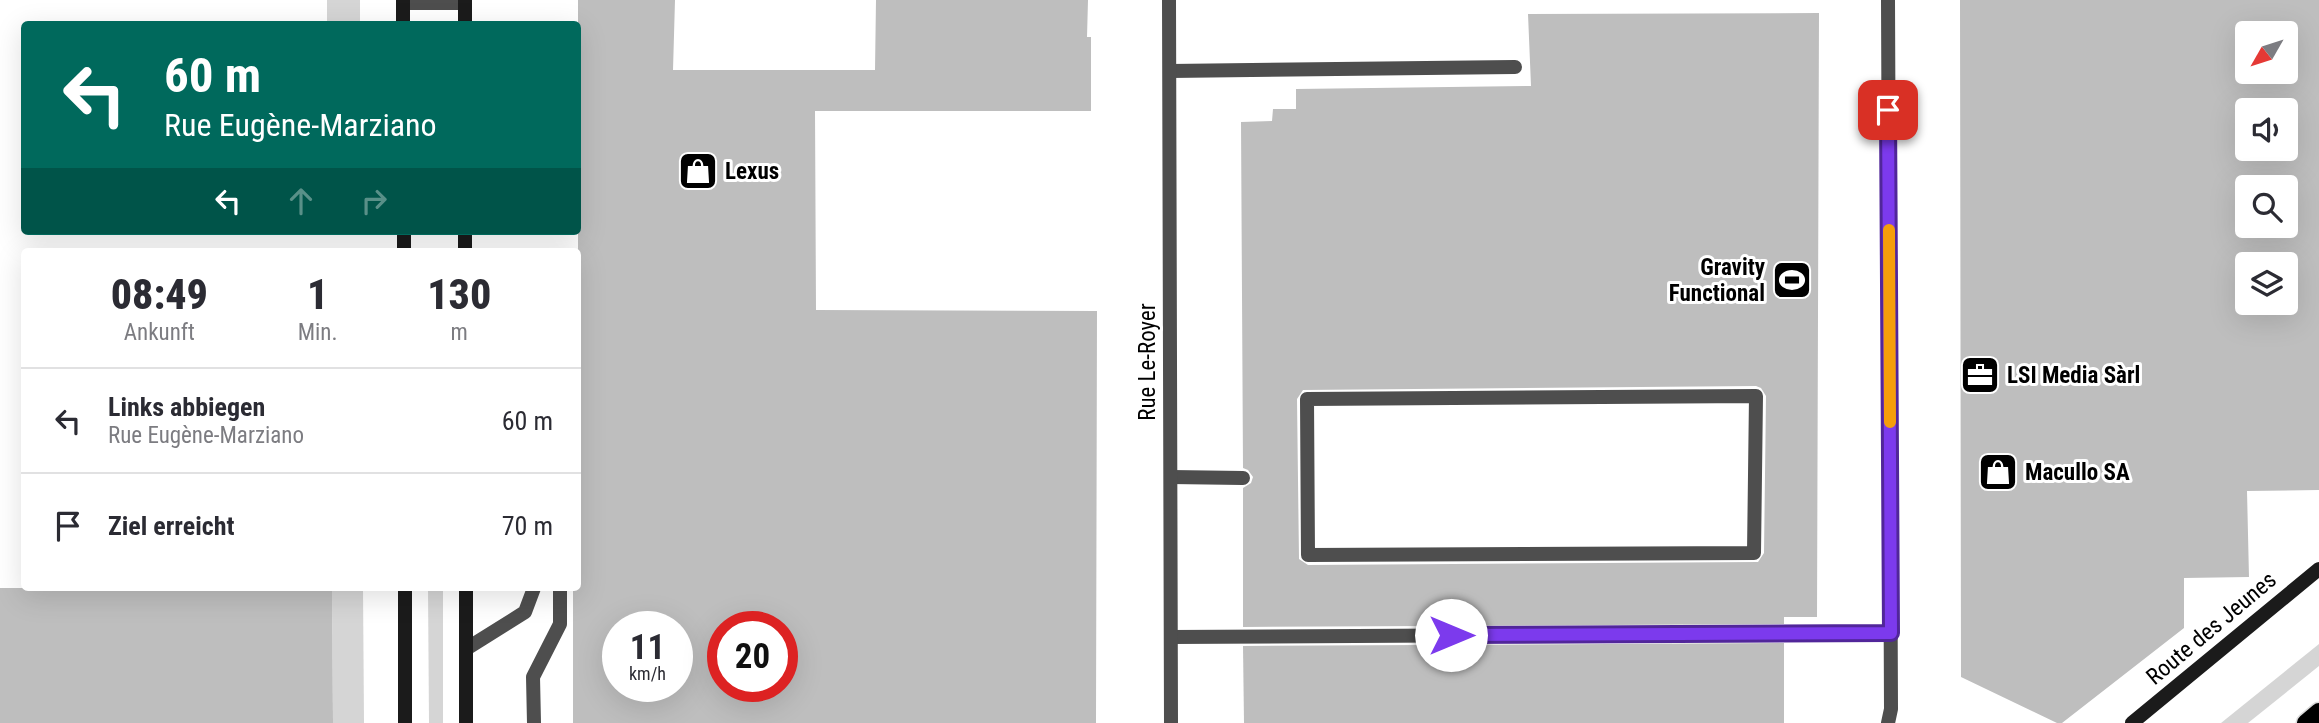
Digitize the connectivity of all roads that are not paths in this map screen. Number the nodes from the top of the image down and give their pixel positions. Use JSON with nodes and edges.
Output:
{"nodes":[{"id":1,"x":1169,"y":0,"type":"edge"},
{"id":2,"x":1888,"y":0,"type":"edge"},
{"id":3,"x":403,"y":1,"type":"edge"},
{"id":4,"x":465,"y":2,"type":"edge"},
{"id":5,"x":403,"y":21,"type":"edge"},
{"id":6,"x":465,"y":21,"type":"edge"},
{"id":7,"x":1515,"y":67,"type":"dead end"},
{"id":8,"x":1170,"y":71,"type":"junction"},
{"id":9,"x":1171,"y":477,"type":"junction"},
{"id":10,"x":1243,"y":478,"type":"dead end"},
{"id":11,"x":1308,"y":555,"type":"joint"},
{"id":12,"x":2319,"y":569,"type":"edge"},
{"id":13,"x":405,"y":591,"type":"edge"},
{"id":14,"x":466,"y":591,"type":"edge"},
{"id":15,"x":533,"y":591,"type":"edge"},
{"id":16,"x":560,"y":591,"type":"edge"},
{"id":17,"x":1891,"y":633,"type":"junction"},
{"id":18,"x":1171,"y":637,"type":"junction"},
{"id":19,"x":466,"y":649,"type":"junction"},
{"id":20,"x":2319,"y":712,"type":"edge"},
{"id":21,"x":1890,"y":716,"type":"edge"},
{"id":22,"x":405,"y":723,"type":"edge"},
{"id":23,"x":466,"y":723,"type":"edge"},
{"id":24,"x":534,"y":723,"type":"edge"},
{"id":25,"x":1171,"y":723,"type":"edge"},
{"id":26,"x":1901,"y":723,"type":"edge"},
{"id":27,"x":2132,"y":723,"type":"edge"},
{"id":28,"x":2306,"y":723,"type":"edge"}],
"edges":[{"from":1,"to":8,"type":"street","name":"Rue Le-Royer"},
{"from":2,"to":17,"type":"street"},
{"from":3,"to":4,"type":"street"},
{"from":3,"to":5,"type":"main road"},
{"from":4,"to":6,"type":"main road"},
{"from":7,"to":8,"type":"street"},
{"from":8,"to":9,"type":"street","name":"Rue Le-Royer"},
{"from":9,"to":10,"type":"street"},
{"from":9,"to":18,"type":"street","name":"Rue Le-Royer"},
{"from":11,"to":11,"type":"street"},
{"from":12,"to":27,"type":"main road","name":"Route des Jeunes"},
{"from":13,"to":22,"type":"main road"},
{"from":14,"to":19,"type":"main road"},
{"from":15,"to":19,"type":"street"},
{"from":16,"to":24,"type":"street"},
{"from":17,"to":18,"type":"street"},
{"from":17,"to":21,"type":"street"},
{"from":18,"to":25,"type":"street","name":"Rue Le-Royer"},
{"from":19,"to":23,"type":"main road"},
{"from":20,"to":28,"type":"main road"},
{"from":21,"to":26,"type":"street"}]}
